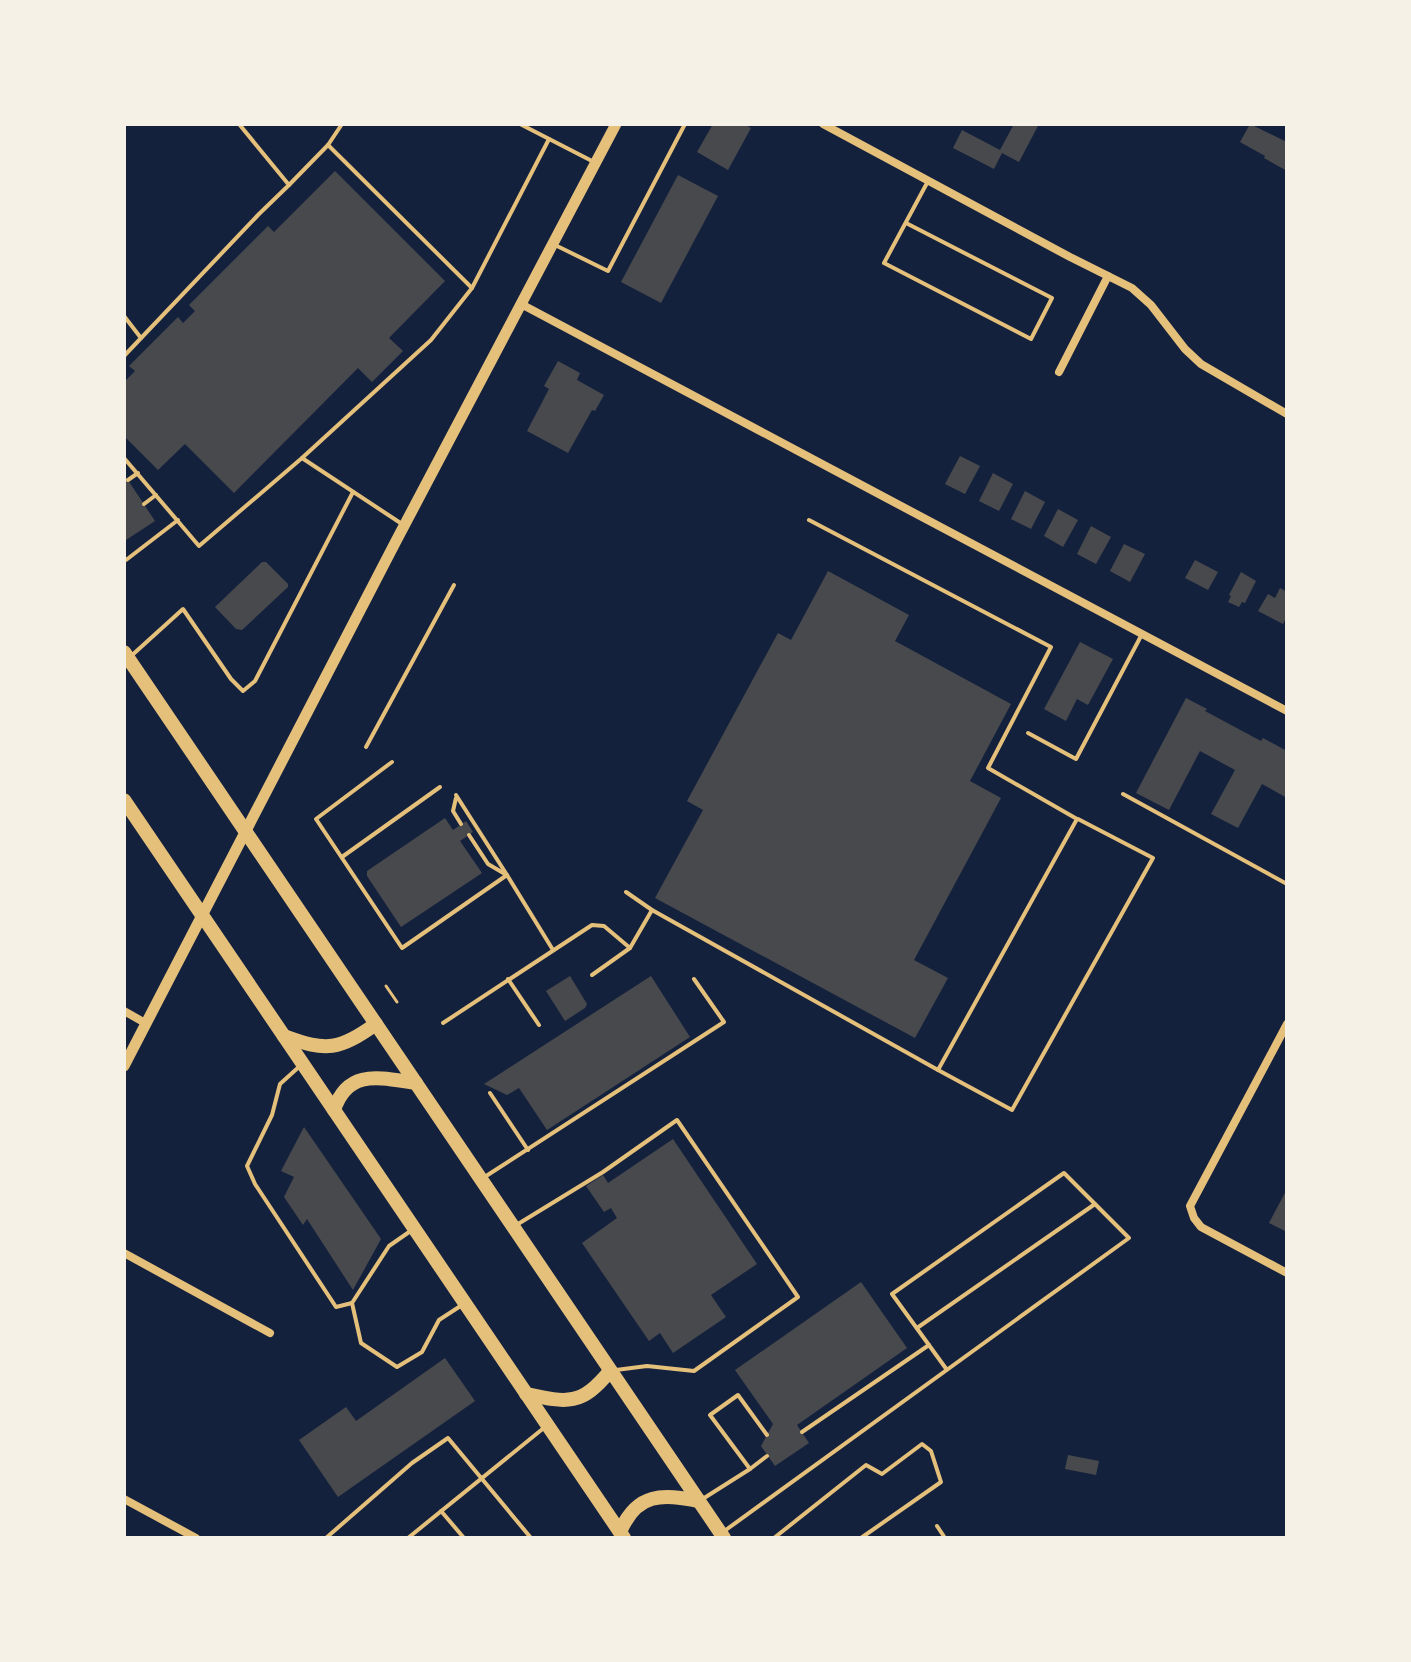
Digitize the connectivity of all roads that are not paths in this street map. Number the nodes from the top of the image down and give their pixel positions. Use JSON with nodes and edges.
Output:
{"nodes":[{"id":1,"x":239,"y":124,"type":"edge"},
{"id":2,"x":342,"y":124,"type":"edge"},
{"id":3,"x":520,"y":124,"type":"edge"},
{"id":4,"x":616,"y":124,"type":"edge"},
{"id":5,"x":685,"y":124,"type":"edge"},
{"id":6,"x":823,"y":124,"type":"edge"},
{"id":7,"x":549,"y":139,"type":"junction"},
{"id":8,"x":328,"y":145,"type":"junction"},
{"id":9,"x":595,"y":163,"type":"junction"},
{"id":10,"x":928,"y":181,"type":"junction"},
{"id":11,"x":289,"y":185,"type":"junction"},
{"id":12,"x":906,"y":223,"type":"junction"},
{"id":13,"x":553,"y":244,"type":"junction"},
{"id":14,"x":1108,"y":276,"type":"junction"},
{"id":15,"x":472,"y":288,"type":"junction"},
{"id":16,"x":521,"y":304,"type":"junction"},
{"id":17,"x":124,"y":316,"type":"edge"},
{"id":18,"x":141,"y":338,"type":"junction"},
{"id":19,"x":124,"y":356,"type":"edge"},
{"id":20,"x":1059,"y":372,"type":"dead end"},
{"id":21,"x":1287,"y":414,"type":"edge"},
{"id":22,"x":124,"y":458,"type":"edge"},
{"id":23,"x":302,"y":458,"type":"junction"},
{"id":24,"x":138,"y":473,"type":"junction"},
{"id":25,"x":128,"y":480,"type":"dead end"},
{"id":26,"x":353,"y":492,"type":"junction"},
{"id":27,"x":156,"y":495,"type":"junction"},
{"id":28,"x":144,"y":504,"type":"dead end"},
{"id":29,"x":178,"y":520,"type":"junction"},
{"id":30,"x":809,"y":520,"type":"dead end"},
{"id":31,"x":404,"y":525,"type":"junction"},
{"id":32,"x":124,"y":558,"type":"edge"},
{"id":33,"x":454,"y":585,"type":"dead end"},
{"id":34,"x":1142,"y":633,"type":"junction"},
{"id":35,"x":126,"y":655,"type":"edge"},
{"id":36,"x":1287,"y":711,"type":"edge"},
{"id":37,"x":1028,"y":733,"type":"dead end"},
{"id":38,"x":366,"y":747,"type":"dead end"},
{"id":39,"x":392,"y":762,"type":"dead end"},
{"id":40,"x":440,"y":787,"type":"dead end"},
{"id":41,"x":1123,"y":794,"type":"dead end"},
{"id":42,"x":124,"y":800,"type":"edge"},
{"id":43,"x":1077,"y":819,"type":"junction"},
{"id":44,"x":461,"y":824,"type":"dead end"},
{"id":45,"x":244,"y":831,"type":"junction"},
{"id":46,"x":469,"y":835,"type":"dead end"},
{"id":47,"x":342,"y":857,"type":"junction"},
{"id":48,"x":507,"y":875,"type":"junction"},
{"id":49,"x":1287,"y":884,"type":"edge"},
{"id":50,"x":626,"y":892,"type":"dead end"},
{"id":51,"x":652,"y":910,"type":"junction"},
{"id":52,"x":202,"y":914,"type":"junction"},
{"id":53,"x":630,"y":948,"type":"junction"},
{"id":54,"x":553,"y":950,"type":"junction"},
{"id":55,"x":592,"y":975,"type":"dead end"},
{"id":56,"x":508,"y":979,"type":"junction"},
{"id":57,"x":694,"y":979,"type":"dead end"},
{"id":58,"x":124,"y":1011,"type":"edge"},
{"id":59,"x":443,"y":1023,"type":"dead end"},
{"id":60,"x":147,"y":1024,"type":"junction"},
{"id":61,"x":376,"y":1024,"type":"junction"},
{"id":62,"x":1287,"y":1024,"type":"edge"},
{"id":63,"x":539,"y":1025,"type":"dead end"},
{"id":64,"x":284,"y":1035,"type":"junction"},
{"id":65,"x":302,"y":1063,"type":"junction"},
{"id":66,"x":124,"y":1066,"type":"edge"},
{"id":67,"x":938,"y":1070,"type":"junction"},
{"id":68,"x":416,"y":1083,"type":"junction"},
{"id":69,"x":490,"y":1093,"type":"dead end"},
{"id":70,"x":334,"y":1110,"type":"junction"},
{"id":71,"x":528,"y":1150,"type":"junction"},
{"id":72,"x":481,"y":1179,"type":"junction"},
{"id":73,"x":1095,"y":1204,"type":"junction"},
{"id":74,"x":513,"y":1227,"type":"junction"},
{"id":75,"x":413,"y":1229,"type":"junction"},
{"id":76,"x":124,"y":1253,"type":"edge"},
{"id":77,"x":1287,"y":1273,"type":"edge"},
{"id":78,"x":352,"y":1303,"type":"junction"},
{"id":79,"x":464,"y":1303,"type":"junction"},
{"id":80,"x":917,"y":1328,"type":"junction"},
{"id":81,"x":270,"y":1333,"type":"dead end"},
{"id":82,"x":929,"y":1345,"type":"junction"},
{"id":83,"x":947,"y":1370,"type":"junction"},
{"id":84,"x":610,"y":1371,"type":"junction"},
{"id":85,"x":526,"y":1394,"type":"junction"},
{"id":86,"x":547,"y":1425,"type":"junction"},
{"id":87,"x":802,"y":1432,"type":"dead end"},
{"id":88,"x":767,"y":1435,"type":"dead end"},
{"id":89,"x":767,"y":1456,"type":"dead end"},
{"id":90,"x":750,"y":1469,"type":"junction"},
{"id":91,"x":480,"y":1478,"type":"junction"},
{"id":92,"x":124,"y":1499,"type":"edge"},
{"id":93,"x":699,"y":1501,"type":"junction"},
{"id":94,"x":441,"y":1511,"type":"junction"},
{"id":95,"x":937,"y":1526,"type":"dead end"},
{"id":96,"x":619,"y":1536,"type":"edge"},
{"id":97,"x":722,"y":1536,"type":"edge"},
{"id":98,"x":196,"y":1538,"type":"edge"},
{"id":99,"x":326,"y":1538,"type":"edge"},
{"id":100,"x":408,"y":1538,"type":"edge"},
{"id":101,"x":464,"y":1538,"type":"edge"},
{"id":102,"x":531,"y":1538,"type":"edge"},
{"id":103,"x":774,"y":1538,"type":"edge"},
{"id":104,"x":861,"y":1538,"type":"edge"},
{"id":105,"x":945,"y":1538,"type":"edge"}],
"edges":[{"from":1,"to":11,"type":"lane"},
{"from":2,"to":8,"type":"lane"},
{"from":3,"to":7,"type":"lane"},
{"from":4,"to":9,"type":"street"},
{"from":5,"to":13,"type":"lane"},
{"from":6,"to":10,"type":"street"},
{"from":7,"to":9,"type":"lane"},
{"from":7,"to":15,"type":"lane"},
{"from":8,"to":11,"type":"lane"},
{"from":8,"to":15,"type":"lane"},
{"from":9,"to":13,"type":"street"},
{"from":10,"to":12,"type":"lane"},
{"from":10,"to":14,"type":"street"},
{"from":11,"to":18,"type":"lane"},
{"from":12,"to":12,"type":"lane"},
{"from":13,"to":16,"type":"street"},
{"from":14,"to":20,"type":"street"},
{"from":14,"to":21,"type":"street"},
{"from":15,"to":23,"type":"lane"},
{"from":16,"to":31,"type":"street"},
{"from":16,"to":34,"type":"street"},
{"from":17,"to":18,"type":"lane"},
{"from":18,"to":19,"type":"lane"},
{"from":22,"to":24,"type":"lane"},
{"from":23,"to":26,"type":"lane"},
{"from":23,"to":29,"type":"lane"},
{"from":24,"to":25,"type":"lane"},
{"from":24,"to":27,"type":"lane"},
{"from":26,"to":31,"type":"lane"},
{"from":26,"to":35,"type":"lane"},
{"from":27,"to":28,"type":"lane"},
{"from":27,"to":29,"type":"lane"},
{"from":29,"to":32,"type":"lane"},
{"from":30,"to":43,"type":"lane"},
{"from":31,"to":45,"type":"street"},
{"from":33,"to":38,"type":"lane"},
{"from":34,"to":36,"type":"street"},
{"from":34,"to":37,"type":"lane"},
{"from":35,"to":45,"type":"main road"},
{"from":39,"to":47,"type":"lane"},
{"from":40,"to":47,"type":"lane"},
{"from":41,"to":49,"type":"lane"},
{"from":42,"to":52,"type":"main road"},
{"from":43,"to":67,"type":"lane"},
{"from":43,"to":67,"type":"lane"},
{"from":44,"to":48,"type":"lane"},
{"from":45,"to":52,"type":"street"},
{"from":45,"to":61,"type":"main road"},
{"from":46,"to":48,"type":"lane"},
{"from":47,"to":48,"type":"lane"},
{"from":48,"to":54,"type":"lane"},
{"from":50,"to":51,"type":"lane"},
{"from":51,"to":53,"type":"lane"},
{"from":51,"to":67,"type":"lane"},
{"from":52,"to":60,"type":"street"},
{"from":52,"to":64,"type":"main road"},
{"from":53,"to":54,"type":"lane"},
{"from":53,"to":55,"type":"lane"},
{"from":54,"to":56,"type":"lane"},
{"from":56,"to":59,"type":"lane"},
{"from":56,"to":63,"type":"lane"},
{"from":57,"to":71,"type":"lane"},
{"from":58,"to":60,"type":"street"},
{"from":60,"to":66,"type":"street"},
{"from":61,"to":64,"type":"main road"},
{"from":61,"to":68,"type":"main road"},
{"from":62,"to":77,"type":"street"},
{"from":64,"to":65,"type":"main road"},
{"from":65,"to":70,"type":"main road"},
{"from":65,"to":78,"type":"lane"},
{"from":68,"to":70,"type":"main road"},
{"from":68,"to":72,"type":"main road"},
{"from":69,"to":71,"type":"lane"},
{"from":70,"to":75,"type":"main road"},
{"from":71,"to":72,"type":"lane"},
{"from":72,"to":74,"type":"main road"},
{"from":73,"to":80,"type":"lane"},
{"from":73,"to":80,"type":"lane"},
{"from":73,"to":83,"type":"lane"},
{"from":74,"to":84,"type":"main road"},
{"from":74,"to":84,"type":"lane"},
{"from":75,"to":78,"type":"lane"},
{"from":75,"to":79,"type":"main road"},
{"from":76,"to":81,"type":"street"},
{"from":78,"to":79,"type":"lane"},
{"from":79,"to":85,"type":"main road"},
{"from":80,"to":82,"type":"lane"},
{"from":82,"to":83,"type":"lane"},
{"from":82,"to":87,"type":"lane"},
{"from":83,"to":97,"type":"lane"},
{"from":84,"to":85,"type":"main road"},
{"from":84,"to":93,"type":"main road"},
{"from":85,"to":86,"type":"main road"},
{"from":86,"to":91,"type":"lane"},
{"from":86,"to":96,"type":"main road"},
{"from":88,"to":90,"type":"lane"},
{"from":89,"to":90,"type":"lane"},
{"from":90,"to":93,"type":"lane"},
{"from":91,"to":94,"type":"lane"},
{"from":91,"to":99,"type":"lane"},
{"from":91,"to":102,"type":"lane"},
{"from":92,"to":98,"type":"street"},
{"from":93,"to":96,"type":"main road"},
{"from":93,"to":97,"type":"main road"},
{"from":94,"to":100,"type":"lane"},
{"from":94,"to":101,"type":"lane"},
{"from":95,"to":105,"type":"lane"},
{"from":103,"to":104,"type":"lane"}]}
